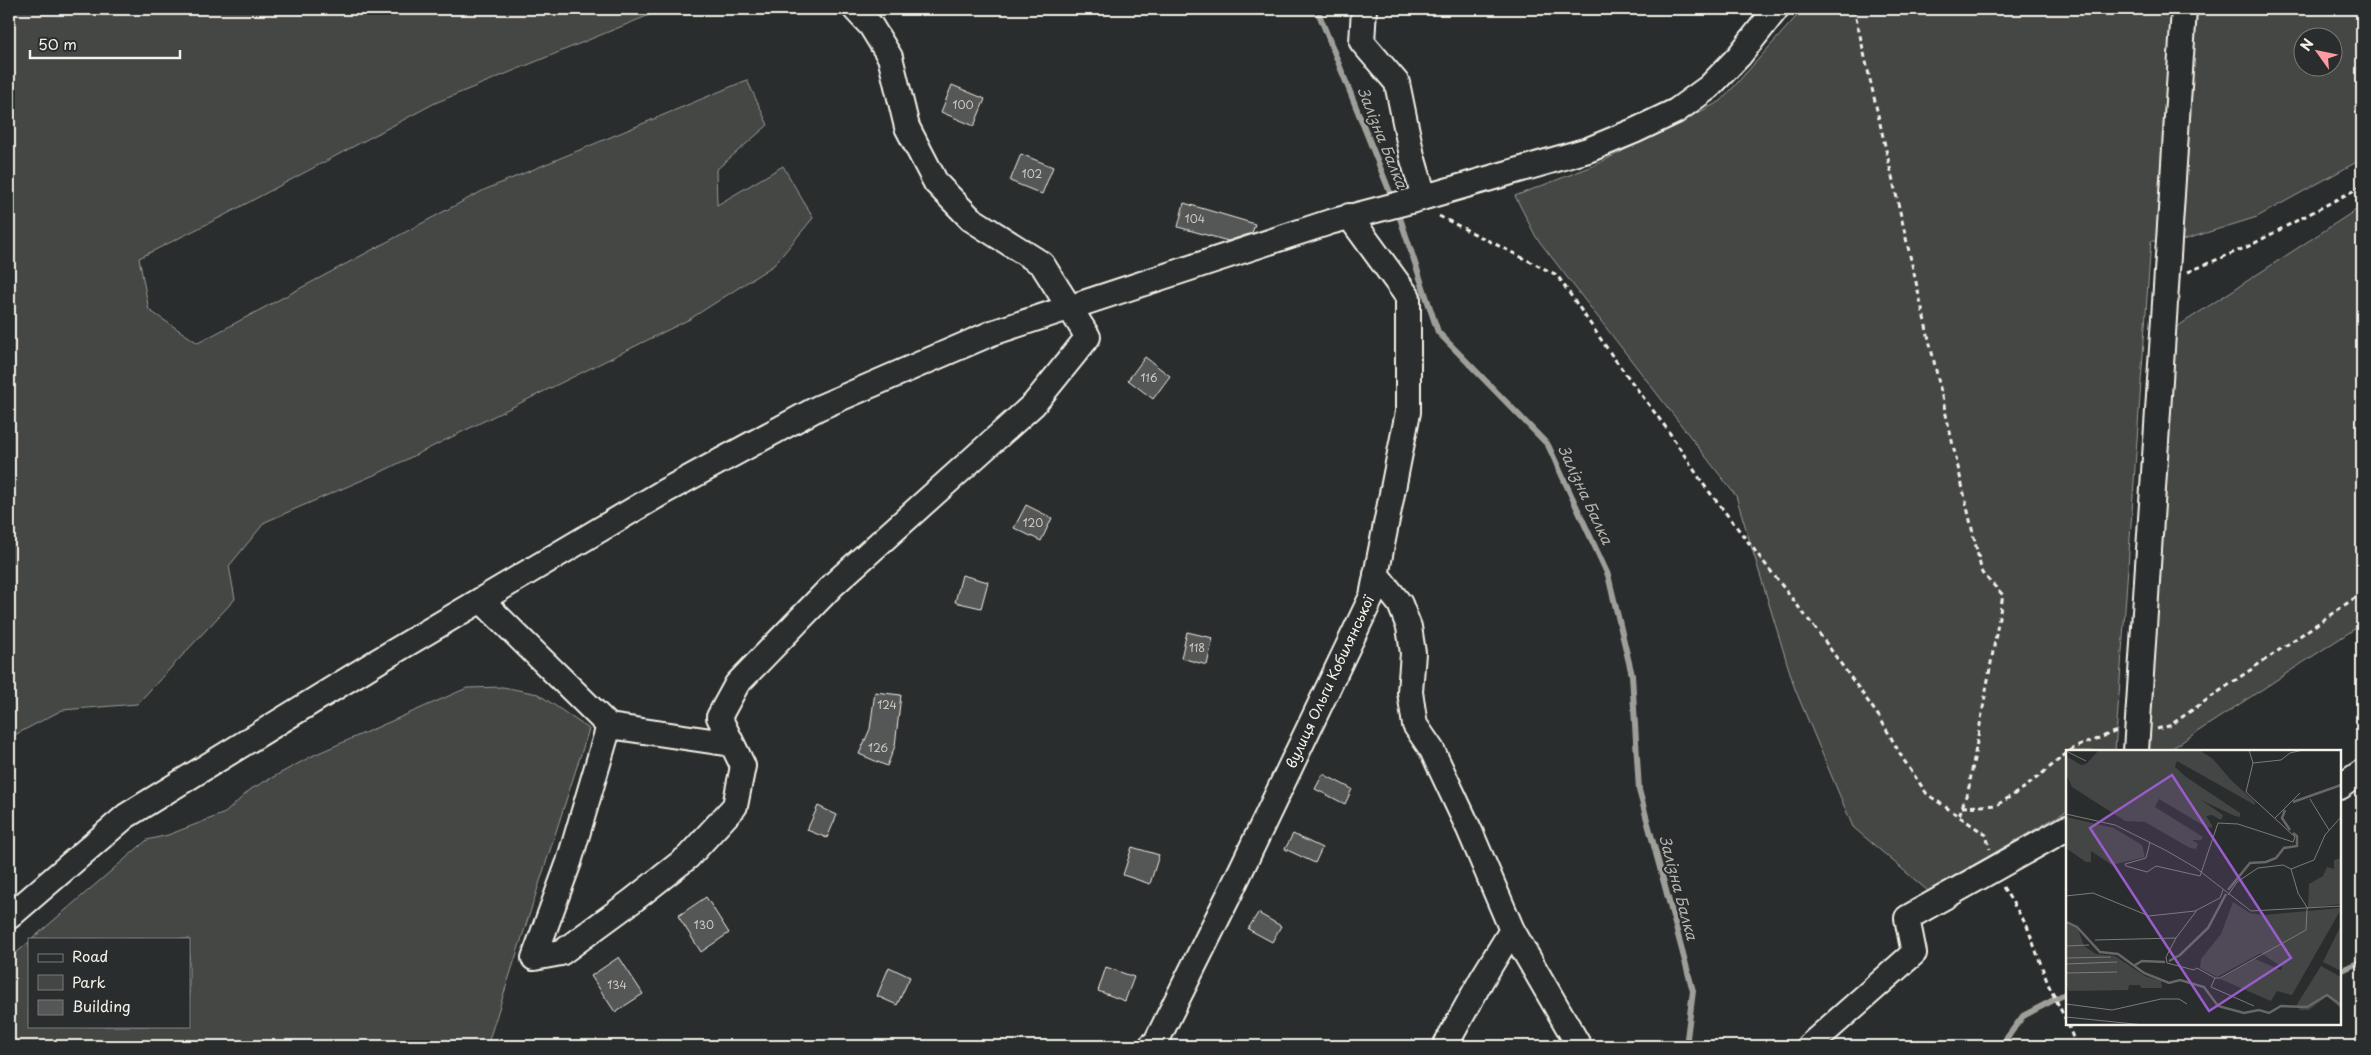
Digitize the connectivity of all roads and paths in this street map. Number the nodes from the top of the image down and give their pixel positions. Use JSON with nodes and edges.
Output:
{"nodes":[{"id":1,"x":855,"y":9,"type":"edge"},
{"id":2,"x":1364,"y":9,"type":"edge"},
{"id":3,"x":1776,"y":9,"type":"edge"},
{"id":4,"x":1854,"y":9,"type":"edge"},
{"id":5,"x":2184,"y":9,"type":"edge"},
{"id":6,"x":2362,"y":186,"type":"edge"},
{"id":7,"x":1414,"y":200,"type":"junction"},
{"id":8,"x":1352,"y":216,"type":"junction"},
{"id":9,"x":2166,"y":281,"type":"junction"},
{"id":10,"x":1069,"y":308,"type":"junction"},
{"id":11,"x":1376,"y":574,"type":"junction"},
{"id":12,"x":2362,"y":593,"type":"edge"},
{"id":13,"x":481,"y":600,"type":"junction"},
{"id":14,"x":609,"y":726,"type":"junction"},
{"id":15,"x":2137,"y":740,"type":"edge"},
{"id":16,"x":732,"y":744,"type":"junction"},
{"id":17,"x":2072,"y":750,"type":"edge"},
{"id":18,"x":2066,"y":754,"type":"edge"},
{"id":19,"x":2362,"y":772,"type":"edge"},
{"id":20,"x":2341,"y":786,"type":"edge"},
{"id":21,"x":1962,"y":807,"type":"junction"},
{"id":22,"x":1959,"y":816,"type":"junction"},
{"id":23,"x":2066,"y":829,"type":"edge"},
{"id":24,"x":1995,"y":869,"type":"junction"},
{"id":25,"x":9,"y":917,"type":"edge"},
{"id":26,"x":1512,"y":930,"type":"junction"},
{"id":27,"x":2066,"y":1019,"type":"edge"},
{"id":28,"x":2069,"y":1025,"type":"edge"},
{"id":29,"x":1150,"y":1046,"type":"edge"},
{"id":30,"x":1445,"y":1046,"type":"edge"},
{"id":31,"x":1579,"y":1046,"type":"edge"},
{"id":32,"x":1810,"y":1046,"type":"edge"},
{"id":33,"x":2076,"y":1046,"type":"edge"}],
"edges":[{"from":1,"to":10,"type":"street"},
{"from":2,"to":7,"type":"street"},
{"from":3,"to":7,"type":"street"},
{"from":4,"to":21,"type":"path"},
{"from":5,"to":9,"type":"street"},
{"from":6,"to":9,"type":"path"},
{"from":7,"to":8,"type":"street"},
{"from":7,"to":22,"type":"path"},
{"from":8,"to":10,"type":"street"},
{"from":8,"to":11,"type":"street","name":"вулиця Ольги Кобилянської"},
{"from":9,"to":15,"type":"street"},
{"from":10,"to":13,"type":"street"},
{"from":10,"to":16,"type":"street"},
{"from":11,"to":26,"type":"street"},
{"from":11,"to":29,"type":"street","name":"вулиця Ольги Кобилянської"},
{"from":12,"to":15,"type":"path"},
{"from":13,"to":14,"type":"street"},
{"from":13,"to":25,"type":"street"},
{"from":14,"to":16,"type":"street"},
{"from":14,"to":16,"type":"street"},
{"from":15,"to":17,"type":"path"},
{"from":18,"to":21,"type":"path"},
{"from":19,"to":20,"type":"street"},
{"from":21,"to":22,"type":"path"},
{"from":22,"to":24,"type":"path"},
{"from":23,"to":24,"type":"street"},
{"from":24,"to":27,"type":"path"},
{"from":24,"to":32,"type":"street"},
{"from":26,"to":30,"type":"street"},
{"from":26,"to":31,"type":"street"},
{"from":28,"to":33,"type":"path"}]}
